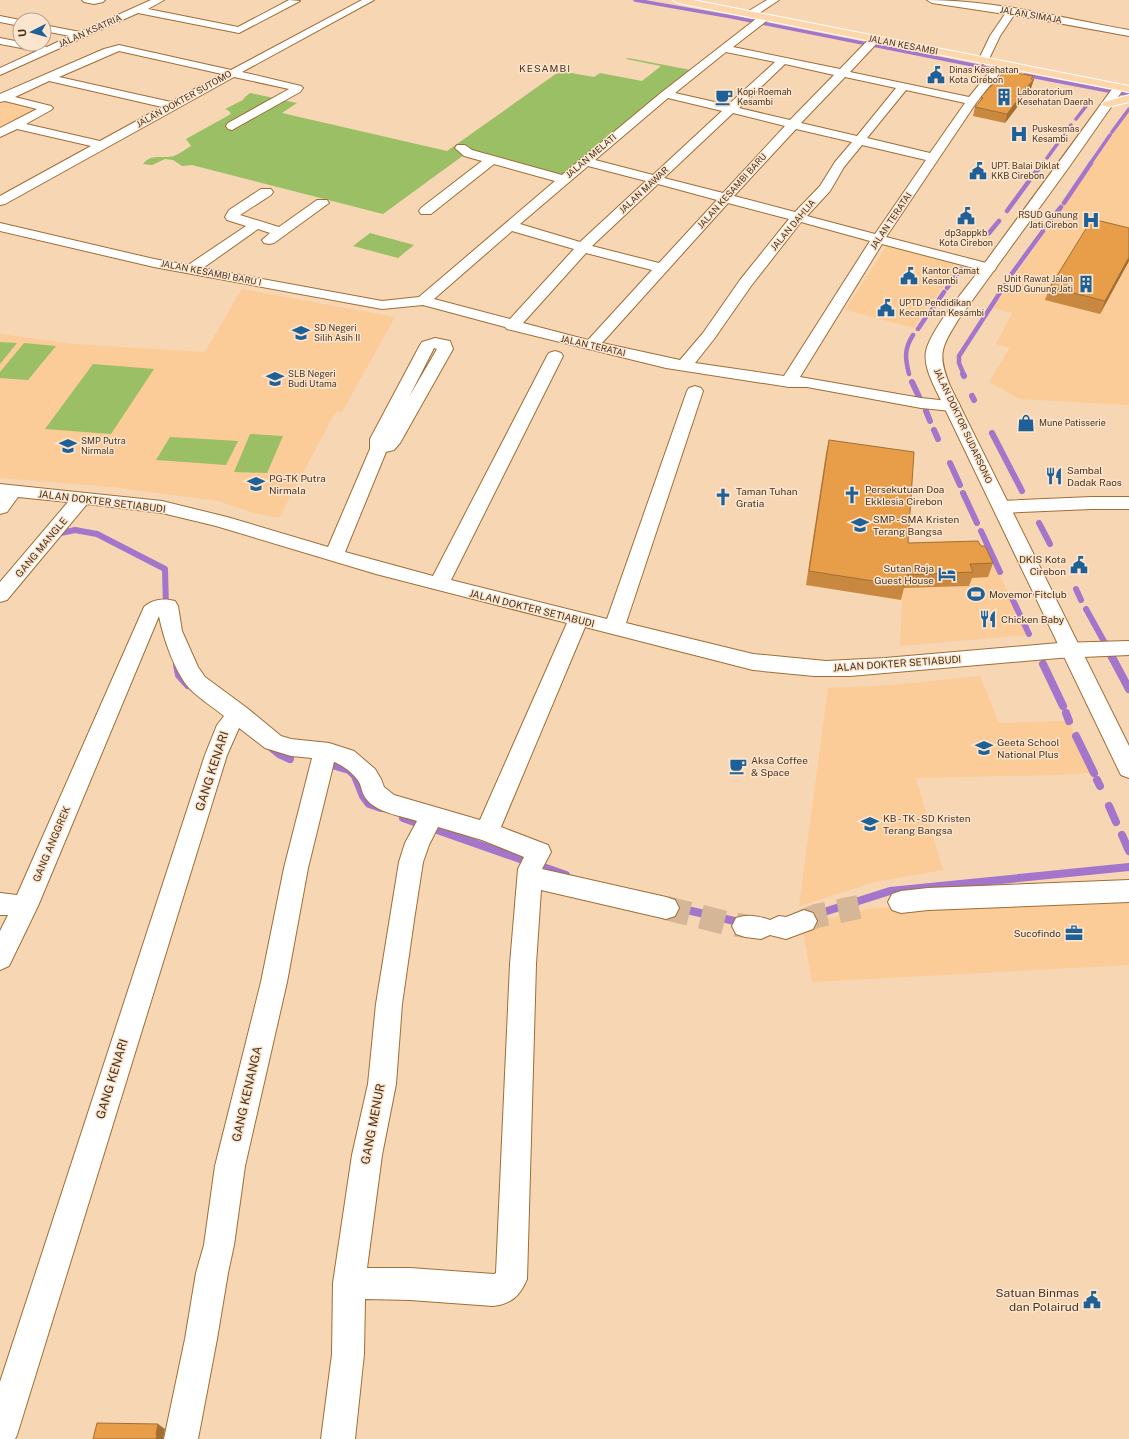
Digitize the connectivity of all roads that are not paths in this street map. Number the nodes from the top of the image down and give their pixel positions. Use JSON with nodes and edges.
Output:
{"nodes":[{"id":1,"x":87,"y":0,"type":"edge"},
{"id":2,"x":100,"y":0,"type":"edge"},
{"id":3,"x":159,"y":0,"type":"edge"},
{"id":4,"x":292,"y":0,"type":"edge"},
{"id":5,"x":369,"y":0,"type":"edge"},
{"id":6,"x":678,"y":0,"type":"edge"},
{"id":7,"x":774,"y":0,"type":"edge"},
{"id":8,"x":932,"y":0,"type":"edge"},
{"id":9,"x":134,"y":5,"type":"junction"},
{"id":10,"x":1011,"y":12,"type":"junction"},
{"id":11,"x":0,"y":19,"type":"edge"},
{"id":12,"x":758,"y":19,"type":"junction"},
{"id":13,"x":12,"y":21,"type":"edge"},
{"id":14,"x":12,"y":25,"type":"edge"},
{"id":15,"x":0,"y":30,"type":"edge"},
{"id":16,"x":52,"y":30,"type":"edge"},
{"id":17,"x":1129,"y":33,"type":"edge"},
{"id":18,"x":80,"y":35,"type":"junction"},
{"id":19,"x":0,"y":41,"type":"edge"},
{"id":20,"x":67,"y":42,"type":"junction"},
{"id":21,"x":872,"y":42,"type":"junction"},
{"id":22,"x":12,"y":43,"type":"edge"},
{"id":23,"x":52,"y":48,"type":"edge"},
{"id":24,"x":724,"y":48,"type":"junction"},
{"id":25,"x":108,"y":51,"type":"junction"},
{"id":26,"x":43,"y":52,"type":"edge"},
{"id":27,"x":783,"y":60,"type":"junction"},
{"id":28,"x":983,"y":61,"type":"junction"},
{"id":29,"x":0,"y":63,"type":"edge"},
{"id":30,"x":18,"y":64,"type":"junction"},
{"id":31,"x":998,"y":69,"type":"junction"},
{"id":32,"x":0,"y":72,"type":"edge"},
{"id":33,"x":842,"y":73,"type":"junction"},
{"id":34,"x":230,"y":74,"type":"junction"},
{"id":35,"x":49,"y":78,"type":"junction"},
{"id":36,"x":904,"y":86,"type":"junction"},
{"id":37,"x":1117,"y":93,"type":"edge"},
{"id":38,"x":666,"y":94,"type":"junction"},
{"id":39,"x":1,"y":98,"type":"edge"},
{"id":40,"x":1129,"y":98,"type":"edge"},
{"id":41,"x":972,"y":101,"type":"junction"},
{"id":42,"x":171,"y":106,"type":"junction"},
{"id":43,"x":731,"y":109,"type":"junction"},
{"id":44,"x":794,"y":124,"type":"junction"},
{"id":45,"x":15,"y":125,"type":"junction"},
{"id":46,"x":232,"y":126,"type":"dead end"},
{"id":47,"x":0,"y":132,"type":"edge"},
{"id":48,"x":858,"y":141,"type":"junction"},
{"id":49,"x":102,"y":145,"type":"junction"},
{"id":50,"x":461,"y":148,"type":"dead end"},
{"id":51,"x":934,"y":158,"type":"junction"},
{"id":52,"x":492,"y":159,"type":"junction"},
{"id":53,"x":585,"y":161,"type":"junction"},
{"id":54,"x":564,"y":179,"type":"junction"},
{"id":55,"x":655,"y":179,"type":"junction"},
{"id":56,"x":0,"y":186,"type":"edge"},
{"id":57,"x":19,"y":191,"type":"junction"},
{"id":58,"x":266,"y":192,"type":"dead end"},
{"id":59,"x":726,"y":197,"type":"junction"},
{"id":60,"x":0,"y":201,"type":"edge"},
{"id":61,"x":322,"y":203,"type":"dead end"},
{"id":62,"x":426,"y":211,"type":"dead end"},
{"id":63,"x":797,"y":218,"type":"junction"},
{"id":64,"x":256,"y":225,"type":"junction"},
{"id":65,"x":511,"y":226,"type":"junction"},
{"id":66,"x":0,"y":227,"type":"edge"},
{"id":67,"x":281,"y":232,"type":"junction"},
{"id":68,"x":241,"y":235,"type":"junction"},
{"id":69,"x":878,"y":239,"type":"junction"},
{"id":70,"x":583,"y":247,"type":"junction"},
{"id":71,"x":663,"y":268,"type":"junction"},
{"id":72,"x":989,"y":268,"type":"junction"},
{"id":73,"x":191,"y":269,"type":"junction"},
{"id":74,"x":423,"y":301,"type":"junction"},
{"id":75,"x":512,"y":326,"type":"junction"},
{"id":76,"x":592,"y":345,"type":"junction"},
{"id":77,"x":555,"y":356,"type":"dead end"},
{"id":78,"x":684,"y":365,"type":"junction"},
{"id":79,"x":789,"y":382,"type":"junction"},
{"id":80,"x":695,"y":391,"type":"dead end"},
{"id":81,"x":952,"y":406,"type":"junction"},
{"id":82,"x":379,"y":449,"type":"junction"},
{"id":83,"x":7,"y":490,"type":"edge"},
{"id":84,"x":82,"y":498,"type":"junction"},
{"id":85,"x":1129,"y":503,"type":"edge"},
{"id":86,"x":1002,"y":507,"type":"junction"},
{"id":87,"x":0,"y":508,"type":"edge"},
{"id":88,"x":334,"y":555,"type":"junction"},
{"id":89,"x":439,"y":584,"type":"junction"},
{"id":90,"x":0,"y":595,"type":"edge"},
{"id":91,"x":578,"y":620,"type":"junction"},
{"id":92,"x":614,"y":628,"type":"junction"},
{"id":93,"x":1114,"y":648,"type":"edge"},
{"id":94,"x":1071,"y":650,"type":"junction"},
{"id":95,"x":235,"y":718,"type":"junction"},
{"id":96,"x":325,"y":752,"type":"junction"},
{"id":97,"x":1129,"y":768,"type":"edge"},
{"id":98,"x":429,"y":821,"type":"junction"},
{"id":99,"x":487,"y":832,"type":"junction"},
{"id":100,"x":533,"y":866,"type":"junction"},
{"id":101,"x":1129,"y":891,"type":"edge"},
{"id":102,"x":901,"y":902,"type":"dead end"},
{"id":103,"x":0,"y":904,"type":"edge"},
{"id":104,"x":24,"y":906,"type":"junction"},
{"id":105,"x":666,"y":908,"type":"tunnel mouth"},
{"id":106,"x":804,"y":921,"type":"tunnel mouth"},
{"id":107,"x":762,"y":927,"type":"tunnel mouth"},
{"id":108,"x":0,"y":958,"type":"edge"},
{"id":109,"x":349,"y":1283,"type":"junction"},
{"id":110,"x":0,"y":1435,"type":"edge"},
{"id":111,"x":181,"y":1439,"type":"edge"},
{"id":112,"x":338,"y":1439,"type":"edge"}],
"edges":[{"from":1,"to":2,"type":"street"},
{"from":3,"to":9,"type":"street","name":"JALAN KSATRIA"},
{"from":4,"to":9,"type":"street"},
{"from":5,"to":34,"type":"street","name":"JALAN DOKTER SUTOMO"},
{"from":6,"to":12,"type":"main road","name":"JALAN KESAMBI"},
{"from":7,"to":12,"type":"street","name":"JALAN MELATI"},
{"from":8,"to":10,"type":"street","name":"JALAN SIMAJA"},
{"from":9,"to":18,"type":"street","name":"JALAN KSATRIA"},
{"from":10,"to":17,"type":"street","name":"JALAN SIMAJA"},
{"from":10,"to":28,"type":"street"},
{"from":11,"to":13,"type":"street"},
{"from":12,"to":21,"type":"main road","name":"JALAN KESAMBI"},
{"from":12,"to":24,"type":"street","name":"JALAN MELATI"},
{"from":14,"to":15,"type":"street"},
{"from":16,"to":18,"type":"street"},
{"from":18,"to":20,"type":"street","name":"JALAN KSATRIA"},
{"from":19,"to":22,"type":"street"},
{"from":20,"to":23,"type":"street","name":"JALAN KSATRIA"},
{"from":20,"to":25,"type":"street"},
{"from":21,"to":28,"type":"main road","name":"JALAN KESAMBI"},
{"from":21,"to":33,"type":"street","name":"JALAN KESAMBI BARU"},
{"from":24,"to":27,"type":"street"},
{"from":24,"to":38,"type":"street","name":"JALAN MELATI"},
{"from":25,"to":34,"type":"street"},
{"from":25,"to":35,"type":"street"},
{"from":26,"to":30,"type":"street","name":"JALAN KSATRIA"},
{"from":27,"to":33,"type":"street"},
{"from":27,"to":43,"type":"street","name":"JALAN MAWAR"},
{"from":28,"to":31,"type":"main road","name":"JALAN KESAMBI"},
{"from":29,"to":30,"type":"street"},
{"from":30,"to":32,"type":"street","name":"JALAN KSATRIA"},
{"from":31,"to":37,"type":"main road","name":"JALAN KESAMBI"},
{"from":31,"to":41,"type":"street","name":"JALAN TERATAI"},
{"from":33,"to":36,"type":"street"},
{"from":33,"to":44,"type":"street","name":"JALAN KESAMBI BARU"},
{"from":34,"to":42,"type":"street","name":"JALAN DOKTER SUTOMO"},
{"from":34,"to":46,"type":"street"},
{"from":35,"to":39,"type":"street"},
{"from":35,"to":42,"type":"street"},
{"from":36,"to":41,"type":"street"},
{"from":36,"to":48,"type":"street","name":"JALAN DAHLIA"},
{"from":37,"to":40,"type":"main road"},
{"from":37,"to":72,"type":"street","name":"JALAN DOKTOR SUDARSONO"},
{"from":38,"to":43,"type":"street"},
{"from":38,"to":53,"type":"street","name":"JALAN MELATI"},
{"from":39,"to":45,"type":"street"},
{"from":41,"to":51,"type":"street","name":"JALAN TERATAI"},
{"from":42,"to":49,"type":"street","name":"JALAN DOKTER SUTOMO"},
{"from":43,"to":44,"type":"street"},
{"from":43,"to":55,"type":"street","name":"JALAN MAWAR"},
{"from":44,"to":48,"type":"street"},
{"from":44,"to":59,"type":"street","name":"JALAN KESAMBI BARU"},
{"from":45,"to":47,"type":"street"},
{"from":45,"to":49,"type":"street"},
{"from":48,"to":51,"type":"street"},
{"from":48,"to":63,"type":"street","name":"JALAN DAHLIA"},
{"from":49,"to":57,"type":"street","name":"JALAN DOKTER SUTOMO"},
{"from":50,"to":52,"type":"street"},
{"from":51,"to":69,"type":"street","name":"JALAN TERATAI"},
{"from":52,"to":54,"type":"street"},
{"from":52,"to":62,"type":"street"},
{"from":53,"to":54,"type":"street","name":"JALAN MELATI"},
{"from":53,"to":55,"type":"street"},
{"from":54,"to":65,"type":"street","name":"JALAN MELATI"},
{"from":55,"to":59,"type":"street"},
{"from":55,"to":70,"type":"street","name":"JALAN MAWAR"},
{"from":56,"to":57,"type":"street"},
{"from":57,"to":60,"type":"street","name":"JALAN DOKTER SUTOMO"},
{"from":58,"to":64,"type":"street"},
{"from":59,"to":63,"type":"street"},
{"from":59,"to":71,"type":"street","name":"JALAN KESAMBI BARU"},
{"from":61,"to":67,"type":"street"},
{"from":63,"to":69,"type":"street"},
{"from":63,"to":78,"type":"street","name":"JALAN DAHLIA"},
{"from":64,"to":67,"type":"street"},
{"from":64,"to":68,"type":"street"},
{"from":65,"to":70,"type":"street"},
{"from":65,"to":74,"type":"street","name":"JALAN MELATI"},
{"from":66,"to":73,"type":"street","name":"JALAN KESAMBI BARU I"},
{"from":67,"to":68,"type":"street"},
{"from":68,"to":73,"type":"street"},
{"from":69,"to":72,"type":"street"},
{"from":69,"to":79,"type":"street","name":"JALAN TERATAI"},
{"from":70,"to":71,"type":"street"},
{"from":70,"to":75,"type":"street","name":"JALAN MAWAR"},
{"from":71,"to":76,"type":"street","name":"JALAN KESAMBI BARU"},
{"from":72,"to":81,"type":"street","name":"JALAN DOKTOR SUDARSONO"},
{"from":73,"to":74,"type":"street","name":"JALAN KESAMBI BARU I"},
{"from":74,"to":75,"type":"street","name":"JALAN TERATAI"},
{"from":75,"to":76,"type":"street","name":"JALAN TERATAI"},
{"from":76,"to":78,"type":"street","name":"JALAN TERATAI"},
{"from":77,"to":89,"type":"street"},
{"from":78,"to":79,"type":"street","name":"JALAN TERATAI"},
{"from":79,"to":81,"type":"street","name":"JALAN TERATAI"},
{"from":80,"to":92,"type":"street"},
{"from":81,"to":86,"type":"street","name":"JALAN DOKTOR SUDARSONO"},
{"from":82,"to":82,"type":"street"},
{"from":82,"to":88,"type":"street"},
{"from":83,"to":84,"type":"street","name":"JALAN DOKTER SETIABUDI"},
{"from":83,"to":87,"type":"street"},
{"from":84,"to":88,"type":"street","name":"JALAN DOKTER SETIABUDI"},
{"from":84,"to":90,"type":"street","name":"GANG MANGLE"},
{"from":85,"to":86,"type":"street"},
{"from":86,"to":94,"type":"street","name":"JALAN DOKTOR SUDARSONO"},
{"from":88,"to":89,"type":"street","name":"JALAN DOKTER SETIABUDI"},
{"from":89,"to":91,"type":"street","name":"JALAN DOKTER SETIABUDI"},
{"from":91,"to":92,"type":"street","name":"JALAN DOKTER SETIABUDI"},
{"from":91,"to":99,"type":"street"},
{"from":92,"to":94,"type":"street","name":"JALAN DOKTER SETIABUDI"},
{"from":93,"to":94,"type":"street","name":"JALAN DOKTER SETIABUDI"},
{"from":94,"to":97,"type":"street","name":"JALAN DOKTOR SUDARSONO"},
{"from":95,"to":96,"type":"street"},
{"from":95,"to":104,"type":"street","name":"GANG ANGGREK"},
{"from":95,"to":110,"type":"street","name":"GANG KENARI"},
{"from":96,"to":98,"type":"street"},
{"from":96,"to":111,"type":"street","name":"GANG KENANGA"},
{"from":98,"to":99,"type":"street"},
{"from":98,"to":109,"type":"street","name":"GANG MENUR"},
{"from":99,"to":100,"type":"street"},
{"from":100,"to":105,"type":"street"},
{"from":100,"to":109,"type":"street"},
{"from":101,"to":102,"type":"street"},
{"from":103,"to":104,"type":"street"},
{"from":104,"to":108,"type":"street","name":"GANG ANGGREK"},
{"from":106,"to":107,"type":"street"},
{"from":109,"to":112,"type":"street","name":"GANG MENUR"}]}
